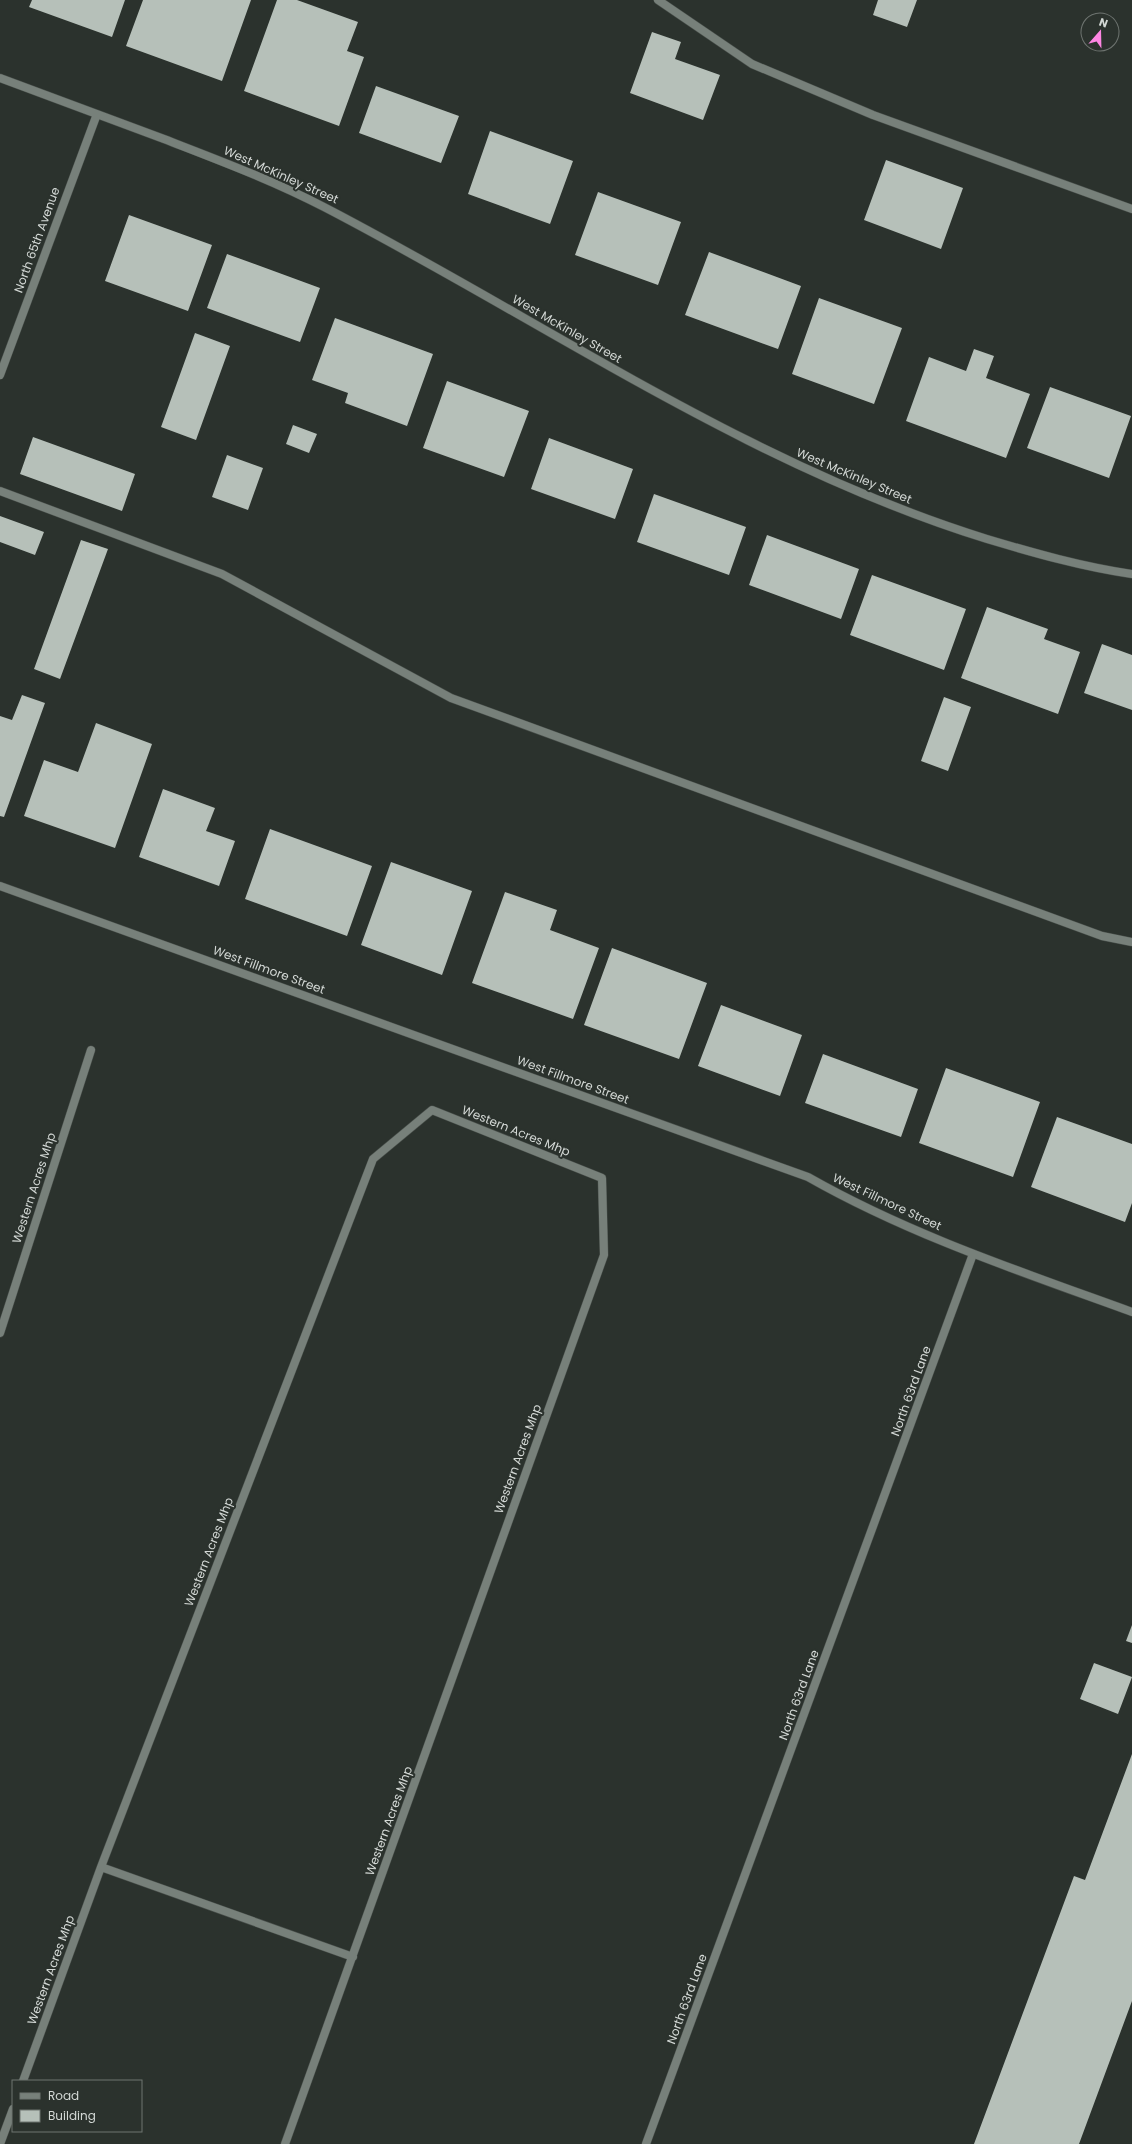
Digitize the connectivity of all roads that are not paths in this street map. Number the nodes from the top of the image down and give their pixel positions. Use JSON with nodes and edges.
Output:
{"nodes":[{"id":1,"x":658,"y":0,"type":"edge"},
{"id":2,"x":0,"y":78,"type":"edge"},
{"id":3,"x":97,"y":114,"type":"junction"},
{"id":4,"x":1132,"y":209,"type":"edge"},
{"id":5,"x":0,"y":375,"type":"edge"},
{"id":6,"x":0,"y":491,"type":"edge"},
{"id":7,"x":1132,"y":574,"type":"edge"},
{"id":8,"x":0,"y":886,"type":"edge"},
{"id":9,"x":1132,"y":942,"type":"edge"},
{"id":10,"x":91,"y":1050,"type":"dead end"},
{"id":11,"x":974,"y":1254,"type":"junction"},
{"id":12,"x":1132,"y":1312,"type":"edge"},
{"id":13,"x":0,"y":1333,"type":"edge"},
{"id":14,"x":101,"y":1867,"type":"junction"},
{"id":15,"x":353,"y":1957,"type":"junction"},
{"id":16,"x":23,"y":2080,"type":"edge"},
{"id":17,"x":12,"y":2112,"type":"edge"},
{"id":18,"x":0,"y":2144,"type":"edge"},
{"id":19,"x":285,"y":2144,"type":"edge"},
{"id":20,"x":646,"y":2144,"type":"edge"}],
"edges":[{"from":1,"to":4,"type":"street"},
{"from":2,"to":3,"type":"street","name":"West McKinley Street"},
{"from":3,"to":5,"type":"street","name":"North 65th Avenue"},
{"from":3,"to":7,"type":"street","name":"West McKinley Street"},
{"from":6,"to":9,"type":"street"},
{"from":8,"to":11,"type":"street","name":"West Fillmore Street"},
{"from":10,"to":13,"type":"street","name":"Western Acres Mhp"},
{"from":11,"to":12,"type":"street","name":"West Fillmore Street"},
{"from":11,"to":20,"type":"street","name":"North 63rd Lane"},
{"from":14,"to":15,"type":"street"},
{"from":14,"to":15,"type":"street","name":"Western Acres Mhp"},
{"from":14,"to":16,"type":"street","name":"Western Acres Mhp"},
{"from":15,"to":19,"type":"street","name":"Western Acres Mhp"},
{"from":17,"to":18,"type":"street"}]}
